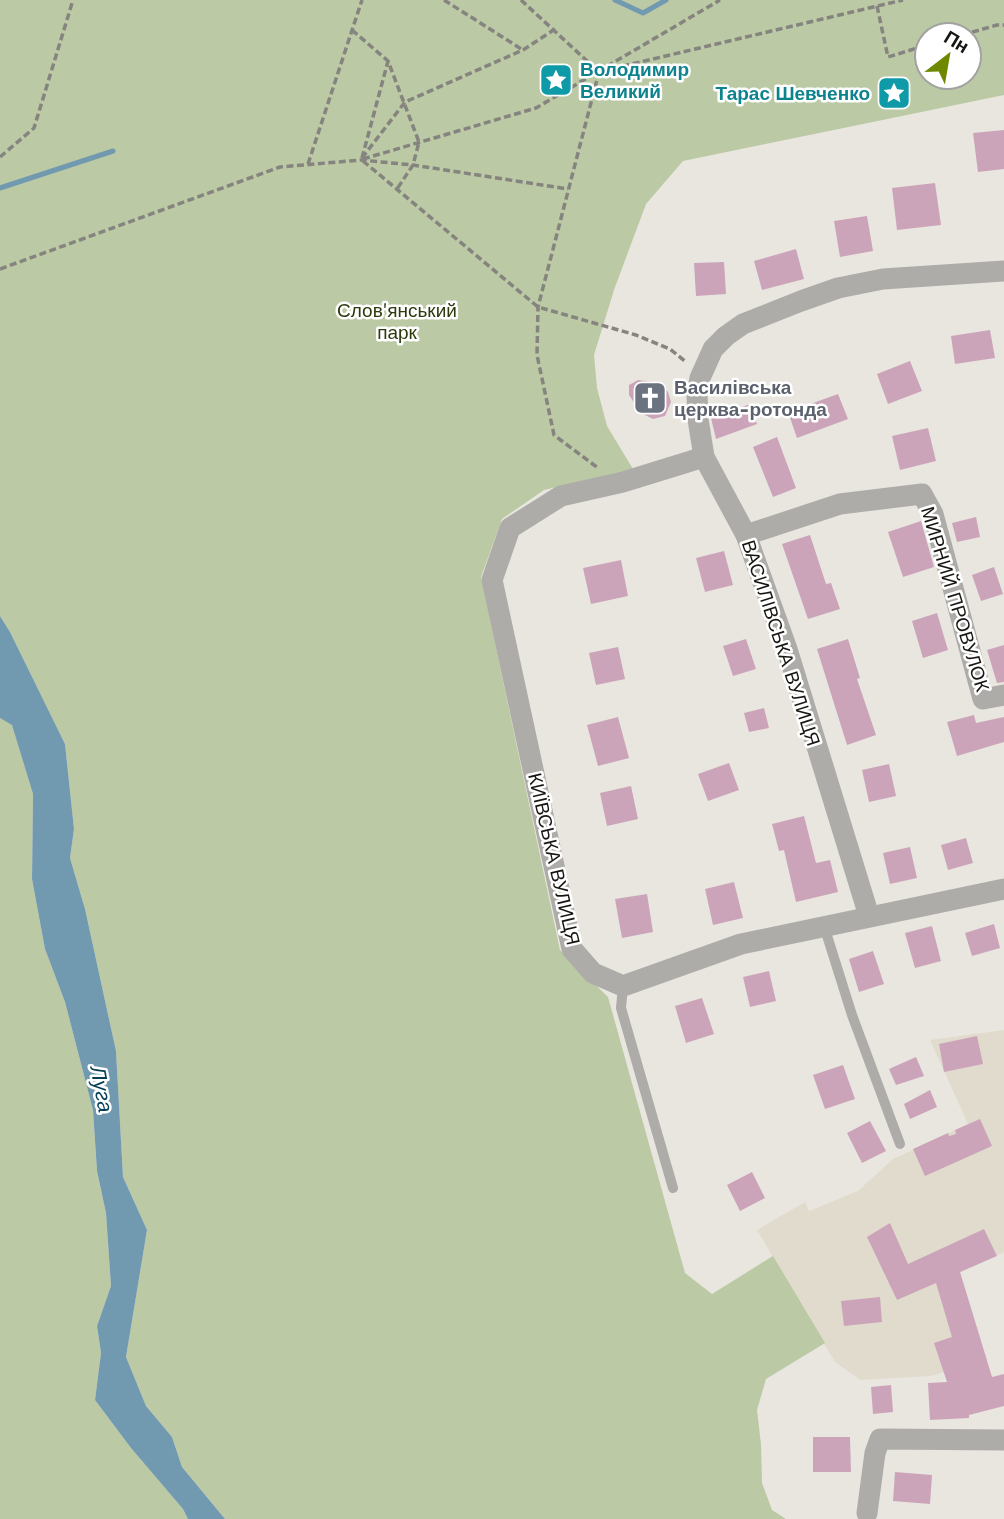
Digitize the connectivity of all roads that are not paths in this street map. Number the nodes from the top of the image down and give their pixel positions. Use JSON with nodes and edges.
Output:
{"nodes":[{"id":1,"x":1004,"y":271,"type":"edge"},
{"id":2,"x":704,"y":457,"type":"junction"},
{"id":3,"x":746,"y":535,"type":"junction"},
{"id":4,"x":1004,"y":695,"type":"edge"},
{"id":5,"x":1004,"y":889,"type":"edge"},
{"id":6,"x":869,"y":916,"type":"junction"},
{"id":7,"x":824,"y":926,"type":"junction"},
{"id":8,"x":623,"y":986,"type":"junction"},
{"id":9,"x":900,"y":1144,"type":"dead end"},
{"id":10,"x":673,"y":1188,"type":"dead end"},
{"id":11,"x":1004,"y":1440,"type":"edge"},
{"id":12,"x":867,"y":1513,"type":"dead end"}],
"edges":[{"from":1,"to":2,"type":"street","name":"ВАСИЛІВСЬКА ВУЛИЦЯ"},
{"from":2,"to":3,"type":"street","name":"ВАСИЛІВСЬКА ВУЛИЦЯ"},
{"from":2,"to":8,"type":"street","name":"КИЇВСЬКА ВУЛИЦЯ"},
{"from":3,"to":4,"type":"street","name":"МИРНИЙ ПРОВУЛОК"},
{"from":3,"to":6,"type":"street","name":"ВАСИЛІВСЬКА ВУЛИЦЯ"},
{"from":5,"to":6,"type":"street"},
{"from":6,"to":7,"type":"street"},
{"from":7,"to":8,"type":"street"},
{"from":7,"to":9,"type":"lane"},
{"from":8,"to":10,"type":"lane"},
{"from":11,"to":12,"type":"street"}]}
